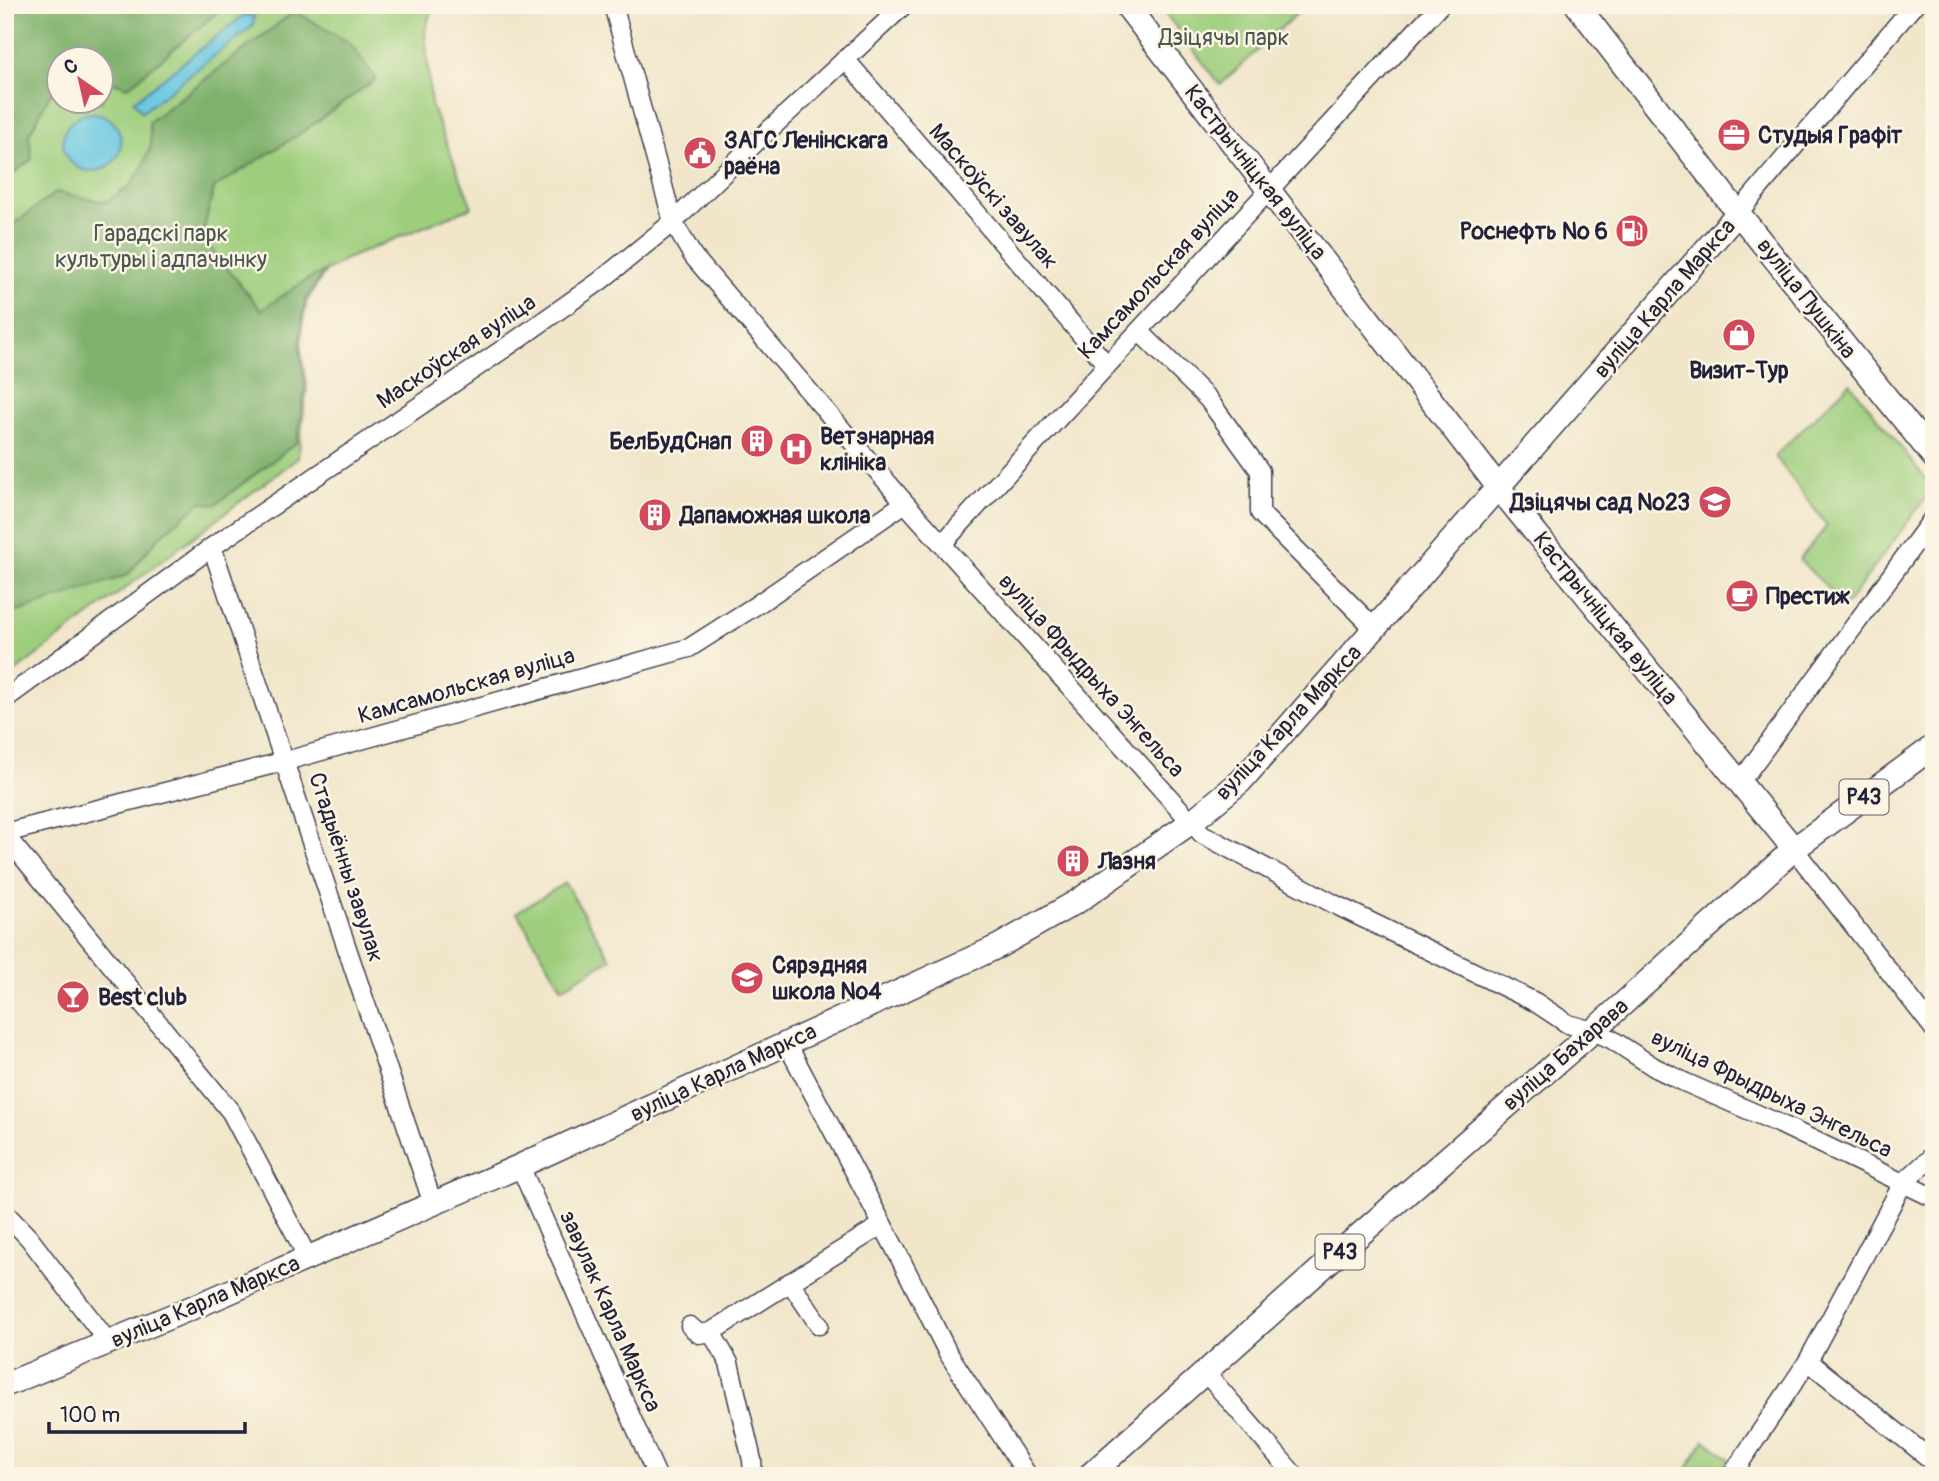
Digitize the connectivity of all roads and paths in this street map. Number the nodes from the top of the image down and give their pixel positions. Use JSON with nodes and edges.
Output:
{"nodes":[{"id":1,"x":613,"y":5,"type":"edge"},
{"id":2,"x":904,"y":5,"type":"edge"},
{"id":3,"x":1126,"y":5,"type":"edge"},
{"id":4,"x":1440,"y":5,"type":"edge"},
{"id":5,"x":1577,"y":5,"type":"edge"},
{"id":6,"x":1914,"y":5,"type":"edge"},
{"id":7,"x":845,"y":59,"type":"junction"},
{"id":8,"x":1269,"y":189,"type":"junction"},
{"id":9,"x":1738,"y":213,"type":"junction"},
{"id":10,"x":673,"y":222,"type":"junction"},
{"id":11,"x":1139,"y":331,"type":"junction"},
{"id":12,"x":1107,"y":365,"type":"junction"},
{"id":13,"x":1934,"y":457,"type":"edge"},
{"id":14,"x":1499,"y":488,"type":"junction"},
{"id":15,"x":905,"y":503,"type":"junction"},
{"id":16,"x":1934,"y":517,"type":"edge"},
{"id":17,"x":942,"y":544,"type":"junction"},
{"id":18,"x":212,"y":547,"type":"junction"},
{"id":19,"x":1374,"y":628,"type":"junction"},
{"id":20,"x":5,"y":699,"type":"edge"},
{"id":21,"x":1934,"y":746,"type":"edge"},
{"id":22,"x":286,"y":761,"type":"junction"},
{"id":23,"x":1741,"y":782,"type":"junction"},
{"id":24,"x":1190,"y":823,"type":"junction"},
{"id":25,"x":5,"y":834,"type":"edge"},
{"id":26,"x":1794,"y":849,"type":"junction"},
{"id":27,"x":1934,"y":1029,"type":"edge"},
{"id":28,"x":1593,"y":1031,"type":"junction"},
{"id":29,"x":786,"y":1042,"type":"junction"},
{"id":30,"x":1934,"y":1155,"type":"edge"},
{"id":31,"x":520,"y":1166,"type":"junction"},
{"id":32,"x":1903,"y":1183,"type":"junction"},
{"id":33,"x":1934,"y":1198,"type":"edge"},
{"id":34,"x":433,"y":1204,"type":"junction"},
{"id":35,"x":5,"y":1213,"type":"edge"},
{"id":36,"x":882,"y":1225,"type":"junction"},
{"id":37,"x":308,"y":1258,"type":"junction"},
{"id":38,"x":790,"y":1282,"type":"junction"},
{"id":39,"x":818,"y":1325,"type":"dead end"},
{"id":40,"x":690,"y":1326,"type":"dead end"},
{"id":41,"x":711,"y":1332,"type":"junction"},
{"id":42,"x":108,"y":1342,"type":"junction"},
{"id":43,"x":1808,"y":1361,"type":"junction"},
{"id":44,"x":1205,"y":1372,"type":"junction"},
{"id":45,"x":5,"y":1385,"type":"edge"},
{"id":46,"x":1934,"y":1462,"type":"edge"},
{"id":47,"x":657,"y":1476,"type":"edge"},
{"id":48,"x":753,"y":1476,"type":"edge"},
{"id":49,"x":1028,"y":1476,"type":"edge"},
{"id":50,"x":1088,"y":1476,"type":"edge"},
{"id":51,"x":1295,"y":1476,"type":"edge"},
{"id":52,"x":1731,"y":1476,"type":"edge"}],
"edges":[{"from":1,"to":10,"type":"street","name":"вуліца Фрыдрыха Энгельса"},
{"from":2,"to":7,"type":"street","name":"Маскоўская вуліца"},
{"from":3,"to":8,"type":"main road","name":"Кастрычніцкая вуліца"},
{"from":4,"to":8,"type":"street","name":"Камсамольская вуліца"},
{"from":5,"to":9,"type":"main road","name":"вуліца Пушкіна"},
{"from":6,"to":9,"type":"street","name":"вуліца Карла Маркса"},
{"from":7,"to":10,"type":"street","name":"Маскоўская вуліца"},
{"from":7,"to":12,"type":"street","name":"Маскоўскі завулак"},
{"from":8,"to":11,"type":"street","name":"Камсамольская вуліца"},
{"from":8,"to":14,"type":"main road","name":"Кастрычніцкая вуліца"},
{"from":9,"to":13,"type":"main road","name":"вуліца Пушкіна"},
{"from":9,"to":14,"type":"main road","name":"вуліца Карла Маркса"},
{"from":10,"to":15,"type":"street","name":"вуліца Фрыдрыха Энгельса"},
{"from":10,"to":18,"type":"street","name":"Маскоўская вуліца"},
{"from":11,"to":12,"type":"street","name":"Камсамольская вуліца"},
{"from":11,"to":19,"type":"street"},
{"from":12,"to":17,"type":"street","name":"Камсамольская вуліца"},
{"from":14,"to":19,"type":"main road","name":"вуліца Карла Маркса"},
{"from":14,"to":23,"type":"main road","name":"Кастрычніцкая вуліца"},
{"from":15,"to":17,"type":"street","name":"вуліца Фрыдрыха Энгельса"},
{"from":15,"to":22,"type":"street","name":"Камсамольская вуліца"},
{"from":16,"to":23,"type":"street"},
{"from":17,"to":24,"type":"street","name":"вуліца Фрыдрыха Энгельса"},
{"from":18,"to":20,"type":"street","name":"Маскоўская вуліца"},
{"from":18,"to":22,"type":"street","name":"Стадыённы завулак"},
{"from":19,"to":24,"type":"main road","name":"вуліца Карла Маркса"},
{"from":21,"to":26,"type":"main road","name":"вуліца Бахарава","number":"Р43"},
{"from":22,"to":25,"type":"street","name":"Камсамольская вуліца"},
{"from":22,"to":34,"type":"street","name":"Стадыённы завулак"},
{"from":23,"to":26,"type":"main road","name":"Кастрычніцкая вуліца"},
{"from":24,"to":28,"type":"street","name":"вуліца Фрыдрыха Энгельса"},
{"from":24,"to":29,"type":"main road","name":"вуліца Карла Маркса"},
{"from":25,"to":37,"type":"street"},
{"from":26,"to":27,"type":"street","name":"Кастрычніцкая вуліца"},
{"from":26,"to":28,"type":"main road","name":"вуліца Бахарава","number":"Р43"},
{"from":28,"to":32,"type":"street","name":"вуліца Фрыдрыха Энгельса"},
{"from":28,"to":44,"type":"main road","name":"вуліца Бахарава","number":"Р43"},
{"from":29,"to":31,"type":"main road","name":"вуліца Карла Маркса"},
{"from":29,"to":36,"type":"street"},
{"from":30,"to":32,"type":"street"},
{"from":31,"to":34,"type":"main road","name":"вуліца Карла Маркса"},
{"from":31,"to":47,"type":"street","name":"завулак Карла Маркса"},
{"from":32,"to":33,"type":"street","name":"вуліца Фрыдрыха Энгельса"},
{"from":32,"to":43,"type":"street"},
{"from":34,"to":37,"type":"main road","name":"вуліца Карла Маркса"},
{"from":35,"to":42,"type":"street"},
{"from":36,"to":38,"type":"street"},
{"from":36,"to":49,"type":"street"},
{"from":37,"to":42,"type":"main road","name":"вуліца Карла Маркса"},
{"from":38,"to":39,"type":"street"},
{"from":38,"to":41,"type":"street"},
{"from":40,"to":41,"type":"street"},
{"from":41,"to":48,"type":"street"},
{"from":42,"to":45,"type":"main road","name":"вуліца Карла Маркса"},
{"from":43,"to":46,"type":"street"},
{"from":43,"to":52,"type":"street"},
{"from":44,"to":50,"type":"main road","name":"вуліца Бахарава","number":"Р43"},
{"from":44,"to":51,"type":"street"}]}
